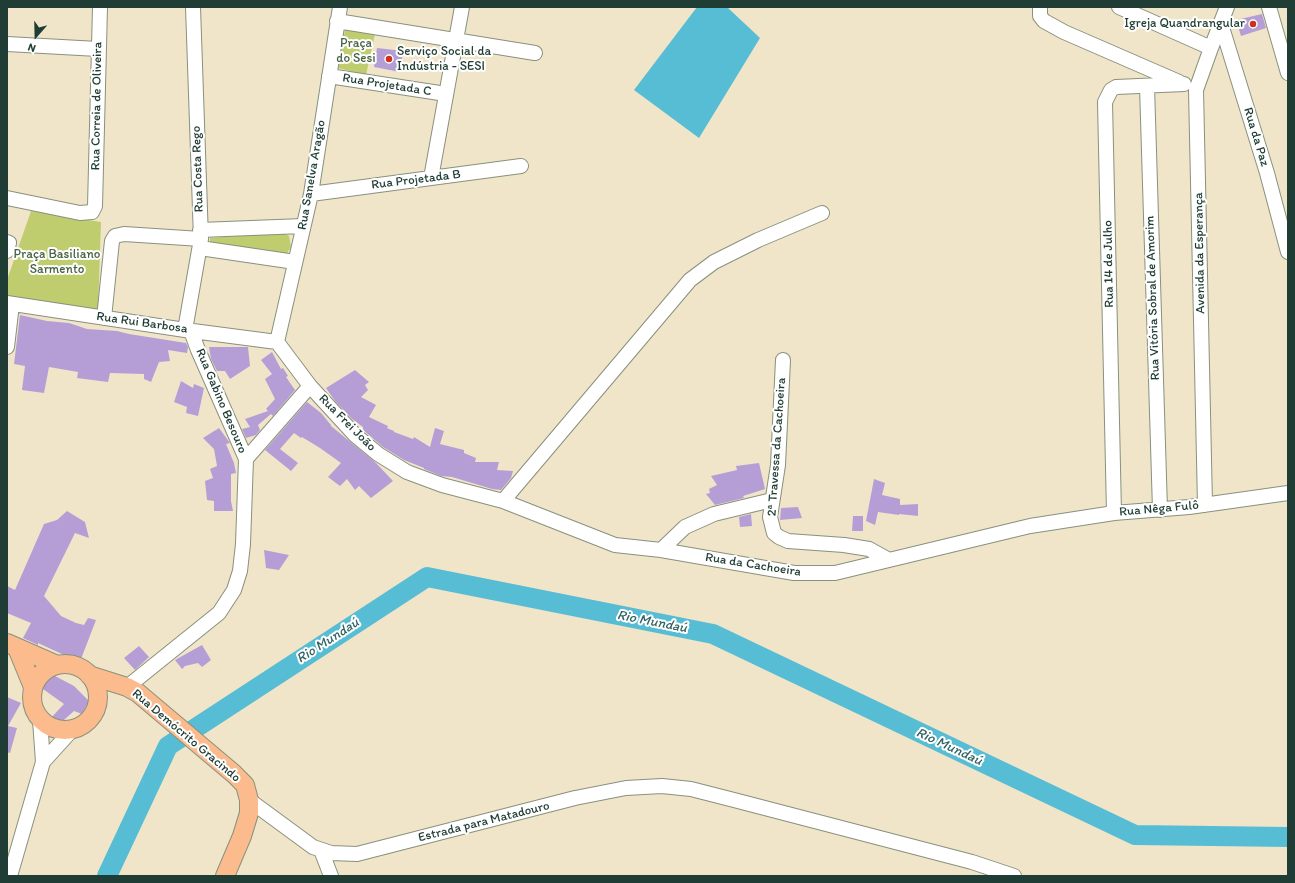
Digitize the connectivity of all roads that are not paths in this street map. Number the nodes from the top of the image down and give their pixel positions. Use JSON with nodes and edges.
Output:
{"nodes":[{"id":1,"x":100,"y":7,"type":"edge"},
{"id":2,"x":193,"y":7,"type":"edge"},
{"id":3,"x":340,"y":7,"type":"edge"},
{"id":4,"x":462,"y":7,"type":"edge"},
{"id":5,"x":1040,"y":7,"type":"edge"},
{"id":6,"x":1119,"y":7,"type":"edge"},
{"id":7,"x":1227,"y":7,"type":"edge"},
{"id":8,"x":1269,"y":7,"type":"edge"},
{"id":9,"x":337,"y":21,"type":"junction"},
{"id":10,"x":1221,"y":24,"type":"junction"},
{"id":11,"x":456,"y":40,"type":"junction"},
{"id":12,"x":7,"y":44,"type":"edge"},
{"id":13,"x":98,"y":48,"type":"junction"},
{"id":14,"x":1211,"y":48,"type":"junction"},
{"id":15,"x":535,"y":54,"type":"dead end"},
{"id":16,"x":1288,"y":73,"type":"edge"},
{"id":17,"x":329,"y":76,"type":"junction"},
{"id":18,"x":1146,"y":86,"type":"junction"},
{"id":19,"x":1190,"y":87,"type":"junction"},
{"id":20,"x":446,"y":94,"type":"junction"},
{"id":21,"x":521,"y":166,"type":"dead end"},
{"id":22,"x":431,"y":178,"type":"junction"},
{"id":23,"x":311,"y":194,"type":"junction"},
{"id":24,"x":7,"y":198,"type":"edge"},
{"id":25,"x":822,"y":213,"type":"dead end"},
{"id":26,"x":303,"y":226,"type":"junction"},
{"id":27,"x":200,"y":239,"type":"junction"},
{"id":28,"x":1288,"y":252,"type":"edge"},
{"id":29,"x":295,"y":262,"type":"junction"},
{"id":30,"x":10,"y":304,"type":"edge"},
{"id":31,"x":104,"y":318,"type":"junction"},
{"id":32,"x":188,"y":330,"type":"junction"},
{"id":33,"x":277,"y":342,"type":"junction"},
{"id":34,"x":7,"y":347,"type":"edge"},
{"id":35,"x":783,"y":360,"type":"dead end"},
{"id":36,"x":310,"y":386,"type":"junction"},
{"id":37,"x":246,"y":459,"type":"junction"},
{"id":38,"x":1288,"y":493,"type":"edge"},
{"id":39,"x":772,"y":500,"type":"junction"},
{"id":40,"x":503,"y":501,"type":"junction"},
{"id":41,"x":1205,"y":505,"type":"junction"},
{"id":42,"x":1160,"y":510,"type":"junction"},
{"id":43,"x":1114,"y":513,"type":"junction"},
{"id":44,"x":1030,"y":526,"type":"joint"},
{"id":45,"x":661,"y":550,"type":"junction"},
{"id":46,"x":889,"y":560,"type":"junction"},
{"id":47,"x":12,"y":646,"type":"edge"},
{"id":48,"x":57,"y":665,"type":"junction"},
{"id":49,"x":89,"y":675,"type":"junction"},
{"id":50,"x":33,"y":687,"type":"junction"},
{"id":51,"x":133,"y":690,"type":"junction"},
{"id":52,"x":96,"y":708,"type":"junction"},
{"id":53,"x":40,"y":720,"type":"junction"},
{"id":54,"x":72,"y":730,"type":"junction"},
{"id":55,"x":42,"y":762,"type":"junction"},
{"id":56,"x":249,"y":800,"type":"junction"},
{"id":57,"x":321,"y":850,"type":"junction"},
{"id":58,"x":10,"y":876,"type":"edge"},
{"id":59,"x":225,"y":876,"type":"edge"},
{"id":60,"x":331,"y":876,"type":"edge"},
{"id":61,"x":1014,"y":876,"type":"edge"}],
"edges":[{"from":1,"to":13,"type":"street","name":"Rua Correia de Oliveira"},
{"from":2,"to":27,"type":"street","name":"Rua Costa Rego"},
{"from":3,"to":9,"type":"street","name":"Rua Sanelva Aragão"},
{"from":4,"to":11,"type":"street"},
{"from":5,"to":19,"type":"street"},
{"from":6,"to":14,"type":"street"},
{"from":7,"to":10,"type":"street","name":"Avenida da Esperança"},
{"from":8,"to":16,"type":"street"},
{"from":9,"to":11,"type":"street"},
{"from":9,"to":17,"type":"street","name":"Rua Sanelva Aragão"},
{"from":10,"to":14,"type":"street","name":"Avenida da Esperança"},
{"from":10,"to":28,"type":"street","name":"Rua da Paz"},
{"from":11,"to":15,"type":"street"},
{"from":11,"to":20,"type":"street"},
{"from":12,"to":13,"type":"street"},
{"from":13,"to":24,"type":"street","name":"Rua Correia de Oliveira"},
{"from":14,"to":19,"type":"street","name":"Avenida da Esperança"},
{"from":17,"to":20,"type":"street","name":"Rua Projetada C"},
{"from":17,"to":23,"type":"street","name":"Rua Sanelva Aragão"},
{"from":18,"to":19,"type":"street","name":"Rua 14 de Julho"},
{"from":18,"to":42,"type":"street","name":"Rua Vitória Sobral de Amorim"},
{"from":18,"to":43,"type":"street","name":"Rua 14 de Julho"},
{"from":19,"to":41,"type":"street","name":"Avenida da Esperança"},
{"from":20,"to":22,"type":"street"},
{"from":21,"to":22,"type":"street","name":"Rua Projetada B"},
{"from":22,"to":23,"type":"street","name":"Rua Projetada B"},
{"from":23,"to":26,"type":"street","name":"Rua Sanelva Aragão"},
{"from":25,"to":40,"type":"street"},
{"from":26,"to":27,"type":"street"},
{"from":26,"to":29,"type":"street","name":"Rua Sanelva Aragão"},
{"from":27,"to":29,"type":"street"},
{"from":27,"to":31,"type":"street"},
{"from":27,"to":32,"type":"street","name":"Rua Costa Rego"},
{"from":29,"to":33,"type":"street","name":"Rua Sanelva Aragão"},
{"from":30,"to":31,"type":"street","name":"Rua Rui Barbosa"},
{"from":30,"to":34,"type":"street"},
{"from":31,"to":32,"type":"street","name":"Rua Rui Barbosa"},
{"from":32,"to":33,"type":"street","name":"Rua Rui Barbosa"},
{"from":32,"to":37,"type":"street","name":"Rua Gabino Besouro"},
{"from":33,"to":36,"type":"street","name":"Rua Frei João"},
{"from":35,"to":39,"type":"street","name":"2ª Travessa da Cachoeira"},
{"from":36,"to":37,"type":"street"},
{"from":36,"to":40,"type":"street","name":"Rua Frei João"},
{"from":37,"to":51,"type":"street","name":"Rua Gabino Besouro"},
{"from":38,"to":41,"type":"street","name":"Rua Nêga Fulô"},
{"from":39,"to":45,"type":"street"},
{"from":39,"to":46,"type":"street","name":"2ª Travessa da Cachoeira"},
{"from":40,"to":45,"type":"street","name":"Rua da Cachoeira"},
{"from":41,"to":42,"type":"street","name":"Rua Nêga Fulô"},
{"from":42,"to":43,"type":"street","name":"Rua Nêga Fulô"},
{"from":43,"to":44,"type":"street","name":"Rua Nêga Fulô"},
{"from":44,"to":46,"type":"street","name":"Rua da Cachoeira"},
{"from":45,"to":46,"type":"street","name":"Rua da Cachoeira"},
{"from":47,"to":48,"type":"main road"},
{"from":47,"to":50,"type":"main road"},
{"from":48,"to":49,"type":"main road"},
{"from":48,"to":50,"type":"main road"},
{"from":49,"to":51,"type":"main road","name":"Rua Demócrito Gracindo"},
{"from":49,"to":52,"type":"main road"},
{"from":50,"to":53,"type":"main road"},
{"from":51,"to":52,"type":"main road","name":"Rua Demócrito Gracindo"},
{"from":51,"to":56,"type":"main road","name":"Rua Demócrito Gracindo"},
{"from":52,"to":54,"type":"main road"},
{"from":53,"to":54,"type":"main road"},
{"from":53,"to":55,"type":"street"},
{"from":54,"to":55,"type":"street"},
{"from":55,"to":58,"type":"street"},
{"from":56,"to":57,"type":"street","name":"Estrada para Matadouro"},
{"from":56,"to":59,"type":"main road","name":"Rua Demócrito Gracindo"},
{"from":57,"to":60,"type":"street"},
{"from":57,"to":61,"type":"street","name":"Estrada para Matadouro"}]}
